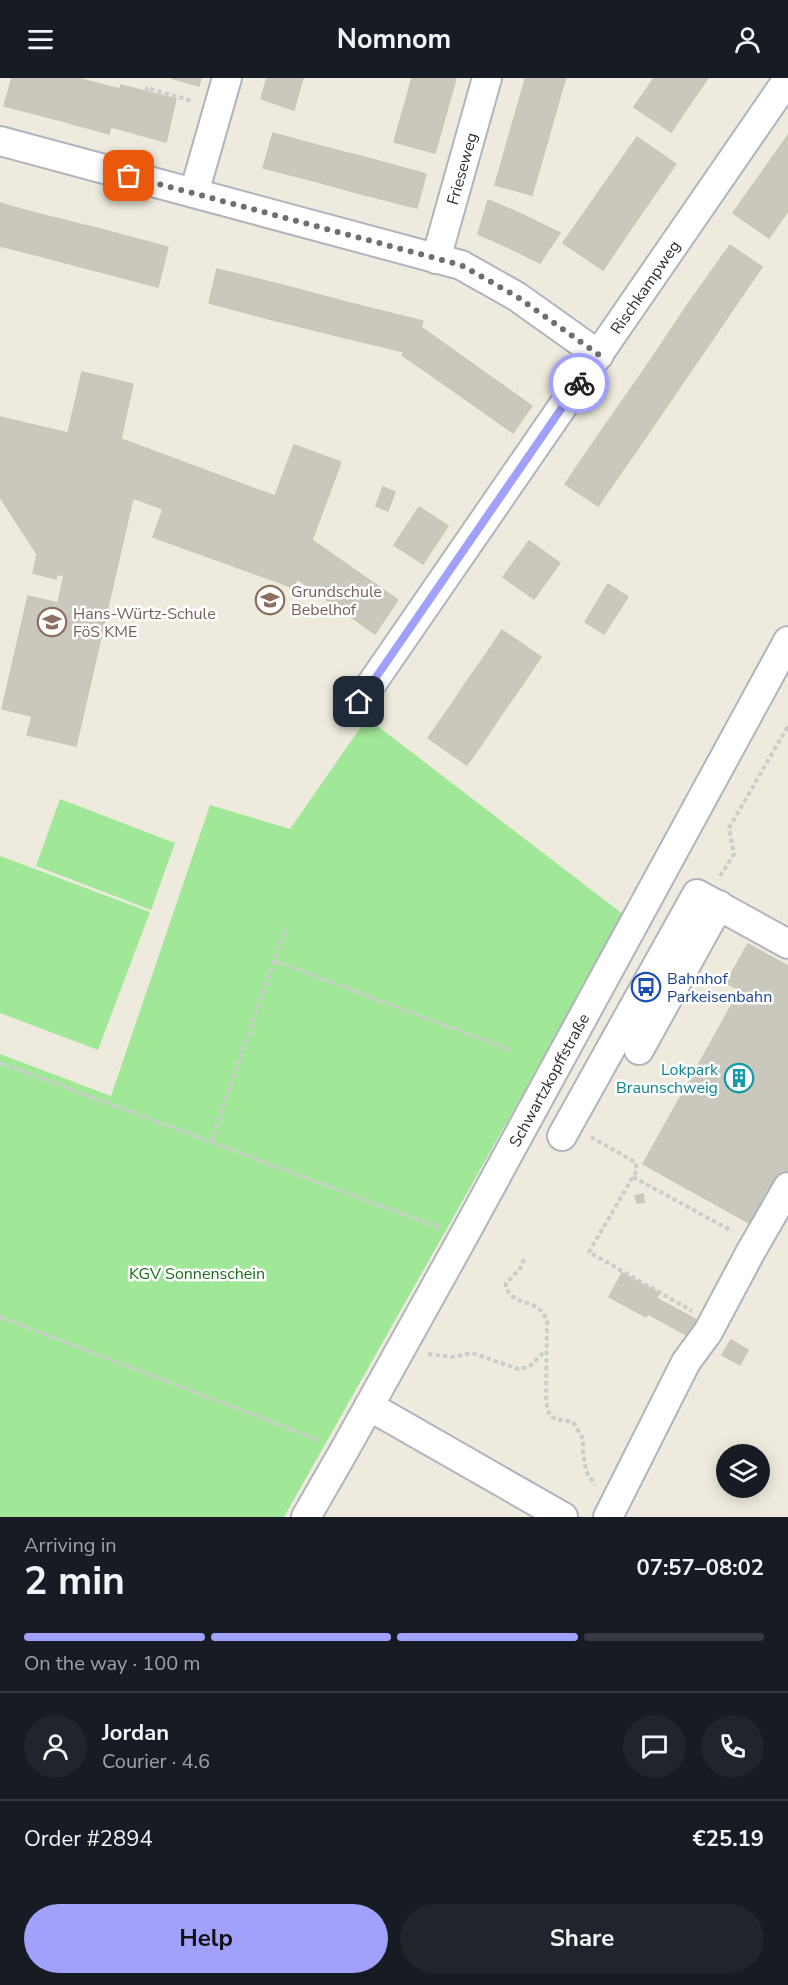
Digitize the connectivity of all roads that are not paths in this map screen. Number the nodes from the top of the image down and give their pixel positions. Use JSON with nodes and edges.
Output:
{"nodes":[{"id":1,"x":227,"y":78,"type":"edge"},
{"id":2,"x":487,"y":78,"type":"edge"},
{"id":3,"x":788,"y":79,"type":"edge"},
{"id":4,"x":0,"y":141,"type":"edge"},
{"id":5,"x":194,"y":193,"type":"junction"},
{"id":6,"x":436,"y":259,"type":"junction"},
{"id":7,"x":599,"y":355,"type":"junction"},
{"id":8,"x":788,"y":641,"type":"edge"},
{"id":9,"x":359,"y":702,"type":"dead end"},
{"id":10,"x":713,"y":902,"type":"junction"},
{"id":11,"x":788,"y":944,"type":"edge"},
{"id":12,"x":639,"y":1050,"type":"dead end"},
{"id":13,"x":562,"y":1136,"type":"dead end"},
{"id":14,"x":787,"y":1191,"type":"edge"},
{"id":15,"x":369,"y":1406,"type":"junction"},
{"id":16,"x":306,"y":1517,"type":"edge"},
{"id":17,"x":563,"y":1517,"type":"edge"},
{"id":18,"x":608,"y":1517,"type":"edge"}],
"edges":[{"from":1,"to":5,"type":"street"},
{"from":2,"to":6,"type":"street","name":"Frieseweg"},
{"from":3,"to":7,"type":"street","name":"Rischkampweg"},
{"from":4,"to":5,"type":"street"},
{"from":5,"to":6,"type":"street"},
{"from":6,"to":7,"type":"street"},
{"from":7,"to":9,"type":"street","name":"Rischkampweg"},
{"from":8,"to":15,"type":"street","name":"Schwartzkopffstraße"},
{"from":10,"to":11,"type":"street"},
{"from":10,"to":12,"type":"street"},
{"from":10,"to":13,"type":"street"},
{"from":14,"to":18,"type":"street"},
{"from":15,"to":16,"type":"street","name":"Schwartzkopffstraße"},
{"from":15,"to":17,"type":"street"}]}
